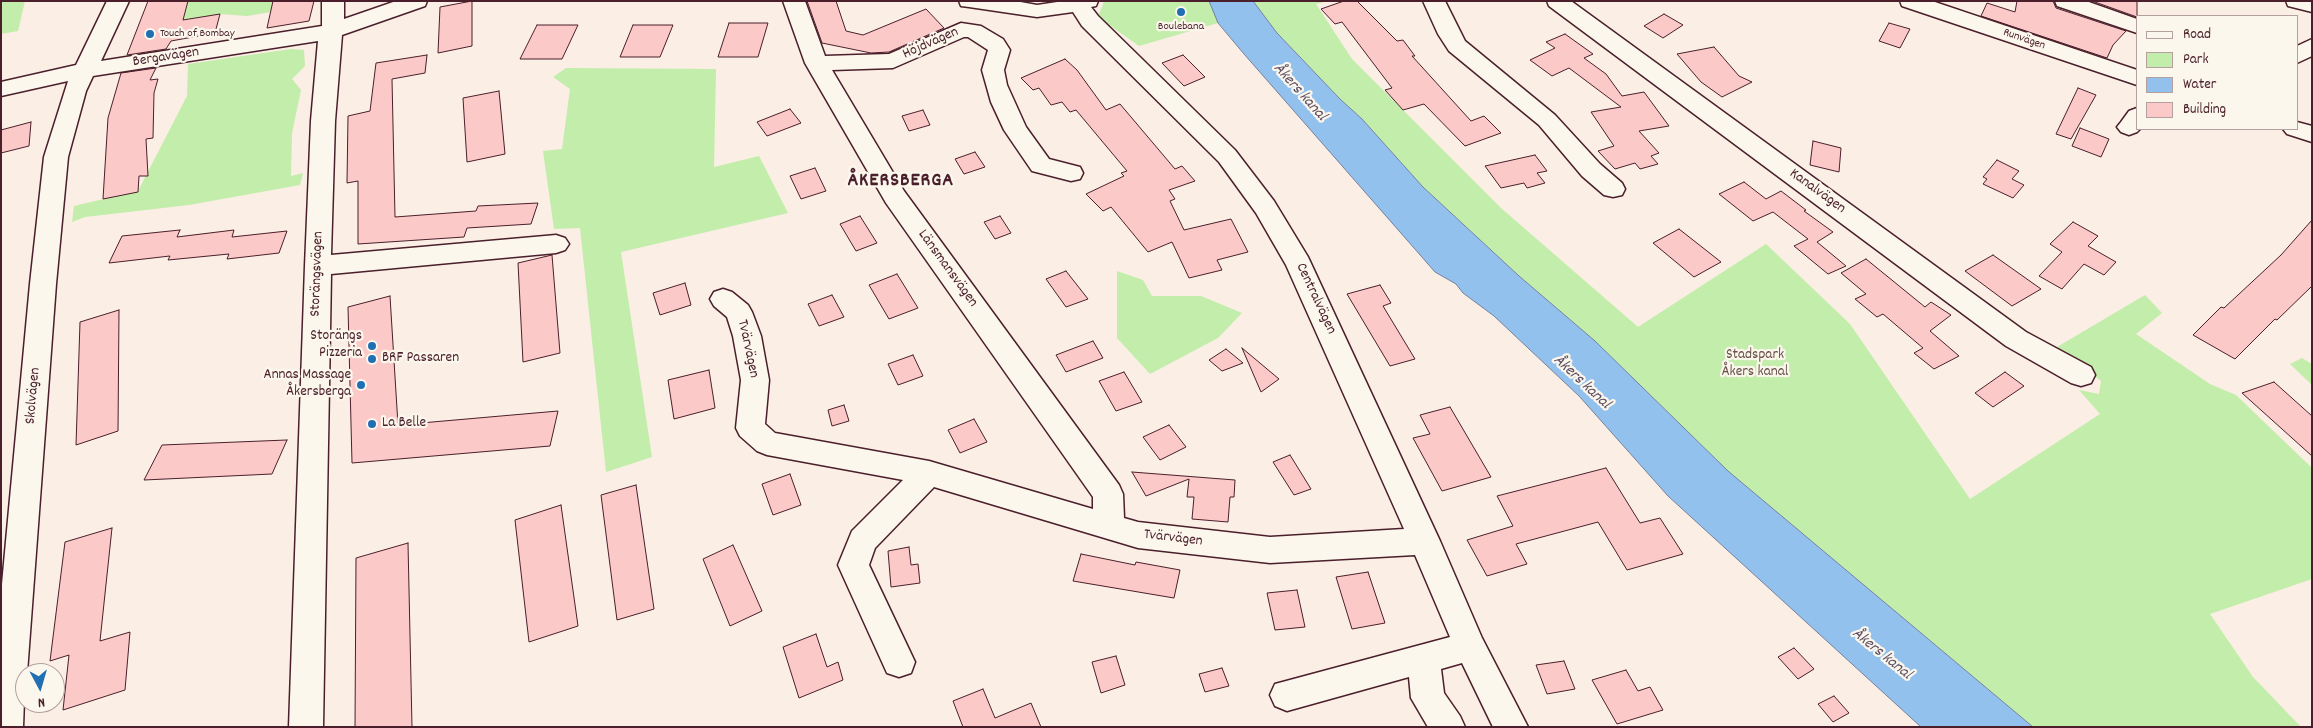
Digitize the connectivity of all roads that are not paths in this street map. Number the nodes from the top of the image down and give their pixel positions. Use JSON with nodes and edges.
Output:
{"nodes":[{"id":1,"x":118,"y":1,"type":"edge"},
{"id":2,"x":333,"y":1,"type":"edge"},
{"id":3,"x":417,"y":1,"type":"edge"},
{"id":4,"x":794,"y":1,"type":"edge"},
{"id":5,"x":969,"y":1,"type":"edge"},
{"id":6,"x":1434,"y":1,"type":"edge"},
{"id":7,"x":1557,"y":1,"type":"edge"},
{"id":8,"x":1910,"y":1,"type":"edge"},
{"id":9,"x":2065,"y":1,"type":"edge"},
{"id":10,"x":2296,"y":1,"type":"edge"},
{"id":11,"x":1084,"y":3,"type":"edge"},
{"id":12,"x":2312,"y":6,"type":"edge"},
{"id":13,"x":2136,"y":26,"type":"edge"},
{"id":14,"x":332,"y":31,"type":"junction"},
{"id":15,"x":2312,"y":46,"type":"edge"},
{"id":16,"x":2298,"y":55,"type":"edge"},
{"id":17,"x":816,"y":63,"type":"junction"},
{"id":18,"x":87,"y":70,"type":"junction"},
{"id":19,"x":2136,"y":77,"type":"edge"},
{"id":20,"x":1,"y":89,"type":"edge"},
{"id":21,"x":2298,"y":130,"type":"edge"},
{"id":22,"x":2312,"y":134,"type":"edge"},
{"id":23,"x":1071,"y":173,"type":"dead end"},
{"id":24,"x":1613,"y":189,"type":"dead end"},
{"id":25,"x":556,"y":244,"type":"dead end"},
{"id":26,"x":318,"y":266,"type":"junction"},
{"id":27,"x":723,"y":300,"type":"dead end"},
{"id":28,"x":2081,"y":375,"type":"dead end"},
{"id":29,"x":929,"y":473,"type":"junction"},
{"id":30,"x":1109,"y":527,"type":"junction"},
{"id":31,"x":1425,"y":541,"type":"junction"},
{"id":32,"x":1470,"y":646,"type":"junction"},
{"id":33,"x":1423,"y":658,"type":"junction"},
{"id":34,"x":899,"y":662,"type":"dead end"},
{"id":35,"x":1287,"y":695,"type":"dead end"},
{"id":36,"x":6,"y":727,"type":"edge"},
{"id":37,"x":306,"y":727,"type":"edge"},
{"id":38,"x":1448,"y":727,"type":"edge"},
{"id":39,"x":1511,"y":727,"type":"edge"}],
"edges":[{"from":1,"to":18,"type":"street","name":"Skolvägen"},
{"from":2,"to":14,"type":"street","name":"Storängsvägen"},
{"from":3,"to":14,"type":"street","name":"Bergavägen"},
{"from":4,"to":17,"type":"street","name":"Länsmansvägen"},
{"from":5,"to":11,"type":"street"},
{"from":6,"to":24,"type":"street"},
{"from":7,"to":28,"type":"street","name":"Kanalvägen"},
{"from":8,"to":19,"type":"street","name":"Runvägen"},
{"from":9,"to":13,"type":"street"},
{"from":10,"to":12,"type":"street"},
{"from":11,"to":31,"type":"street","name":"Centralvägen"},
{"from":14,"to":18,"type":"street","name":"Bergavägen"},
{"from":14,"to":26,"type":"street","name":"Storängsvägen"},
{"from":15,"to":16,"type":"street"},
{"from":17,"to":23,"type":"street","name":"Höjdvägen"},
{"from":17,"to":30,"type":"street","name":"Länsmansvägen"},
{"from":18,"to":20,"type":"street","name":"Bergavägen"},
{"from":18,"to":36,"type":"street","name":"Skolvägen"},
{"from":21,"to":22,"type":"street"},
{"from":25,"to":26,"type":"street"},
{"from":26,"to":37,"type":"street","name":"Storängsvägen"},
{"from":27,"to":29,"type":"street","name":"Tvärvägen"},
{"from":29,"to":30,"type":"street","name":"Tvärvägen"},
{"from":29,"to":34,"type":"street"},
{"from":30,"to":31,"type":"street","name":"Tvärvägen"},
{"from":31,"to":32,"type":"street","name":"Centralvägen"},
{"from":32,"to":33,"type":"street"},
{"from":32,"to":39,"type":"street","name":"Centralvägen"},
{"from":33,"to":35,"type":"street"},
{"from":33,"to":38,"type":"street"}]}
